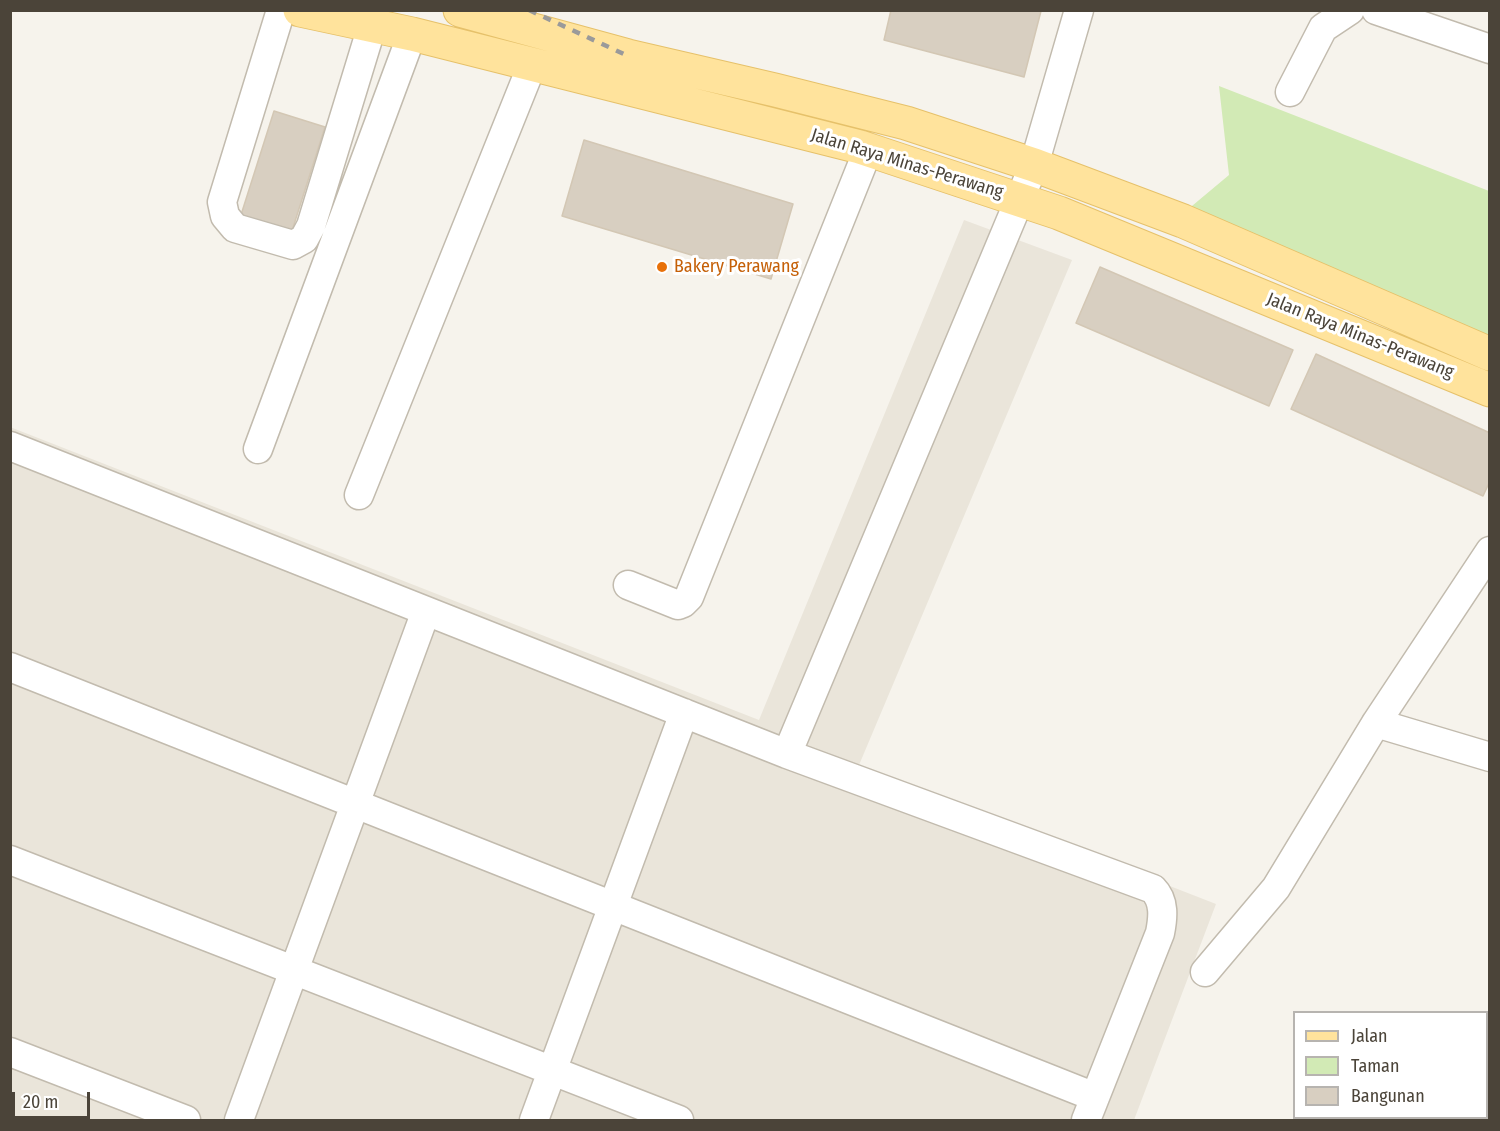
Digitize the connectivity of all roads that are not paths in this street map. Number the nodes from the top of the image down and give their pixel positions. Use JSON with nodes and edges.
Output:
{"nodes":[{"id":1,"x":281,"y":10,"type":"edge"},
{"id":2,"x":300,"y":10,"type":"edge"},
{"id":3,"x":460,"y":10,"type":"edge"},
{"id":4,"x":1079,"y":10,"type":"edge"},
{"id":5,"x":1350,"y":10,"type":"edge"},
{"id":6,"x":1376,"y":10,"type":"edge"},
{"id":7,"x":372,"y":26,"type":"junction"},
{"id":8,"x":412,"y":34,"type":"junction"},
{"id":9,"x":1490,"y":49,"type":"edge"},
{"id":10,"x":532,"y":65,"type":"junction"},
{"id":11,"x":1290,"y":92,"type":"dead end"},
{"id":12,"x":868,"y":150,"type":"junction"},
{"id":13,"x":1034,"y":165,"type":"junction"},
{"id":14,"x":1019,"y":198,"type":"junction"},
{"id":15,"x":1490,"y":354,"type":"edge"},
{"id":16,"x":1490,"y":390,"type":"edge"},
{"id":17,"x":10,"y":446,"type":"edge"},
{"id":18,"x":258,"y":449,"type":"dead end"},
{"id":19,"x":358,"y":495,"type":"dead end"},
{"id":20,"x":1490,"y":551,"type":"edge"},
{"id":21,"x":628,"y":585,"type":"dead end"},
{"id":22,"x":426,"y":611,"type":"junction"},
{"id":23,"x":10,"y":667,"type":"edge"},
{"id":24,"x":684,"y":713,"type":"junction"},
{"id":25,"x":1376,"y":723,"type":"junction"},
{"id":26,"x":787,"y":754,"type":"junction"},
{"id":27,"x":1490,"y":757,"type":"edge"},
{"id":28,"x":356,"y":802,"type":"junction"},
{"id":29,"x":10,"y":860,"type":"edge"},
{"id":30,"x":612,"y":904,"type":"junction"},
{"id":31,"x":294,"y":971,"type":"junction"},
{"id":32,"x":1205,"y":972,"type":"dead end"},
{"id":33,"x":10,"y":1052,"type":"edge"},
{"id":34,"x":552,"y":1071,"type":"junction"},
{"id":35,"x":1091,"y":1109,"type":"edge"},
{"id":36,"x":186,"y":1120,"type":"edge"},
{"id":37,"x":239,"y":1120,"type":"edge"},
{"id":38,"x":534,"y":1120,"type":"edge"},
{"id":39,"x":679,"y":1120,"type":"edge"}],
"edges":[{"from":1,"to":7,"type":"street"},
{"from":2,"to":7,"type":"main road","name":"Jalan Raya Minas-Perawang"},
{"from":3,"to":13,"type":"main road","name":"Jalan Raya Minas-Perawang"},
{"from":4,"to":13,"type":"street"},
{"from":5,"to":11,"type":"street"},
{"from":6,"to":9,"type":"street"},
{"from":7,"to":8,"type":"main road","name":"Jalan Raya Minas-Perawang"},
{"from":8,"to":10,"type":"main road","name":"Jalan Raya Minas-Perawang"},
{"from":8,"to":18,"type":"street"},
{"from":10,"to":12,"type":"main road","name":"Jalan Raya Minas-Perawang"},
{"from":10,"to":19,"type":"street"},
{"from":12,"to":14,"type":"main road","name":"Jalan Raya Minas-Perawang"},
{"from":12,"to":21,"type":"street"},
{"from":13,"to":14,"type":"street"},
{"from":13,"to":15,"type":"main road","name":"Jalan Raya Minas-Perawang"},
{"from":14,"to":16,"type":"main road","name":"Jalan Raya Minas-Perawang"},
{"from":14,"to":26,"type":"street"},
{"from":17,"to":22,"type":"street"},
{"from":20,"to":25,"type":"street"},
{"from":22,"to":24,"type":"street"},
{"from":22,"to":28,"type":"street"},
{"from":23,"to":28,"type":"street"},
{"from":24,"to":26,"type":"street"},
{"from":24,"to":30,"type":"street"},
{"from":25,"to":27,"type":"street"},
{"from":25,"to":32,"type":"street"},
{"from":26,"to":35,"type":"street"},
{"from":28,"to":30,"type":"street"},
{"from":28,"to":31,"type":"street"},
{"from":29,"to":31,"type":"street"},
{"from":30,"to":34,"type":"street"},
{"from":30,"to":35,"type":"street"},
{"from":31,"to":34,"type":"street"},
{"from":31,"to":37,"type":"street"},
{"from":33,"to":36,"type":"street"},
{"from":34,"to":38,"type":"street"},
{"from":34,"to":39,"type":"street"}]}
